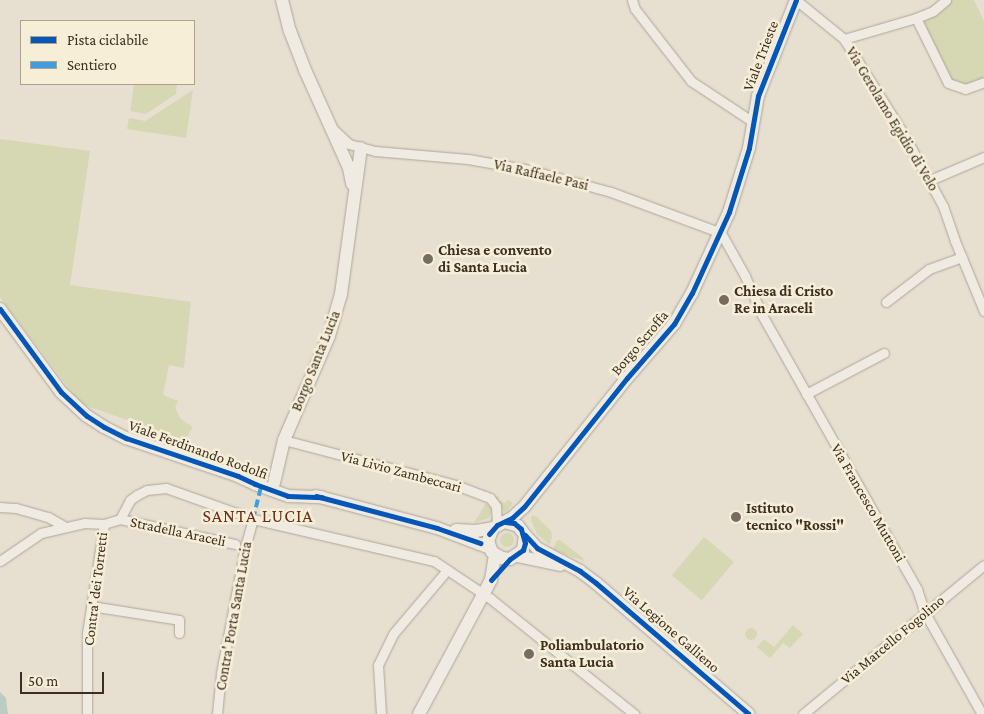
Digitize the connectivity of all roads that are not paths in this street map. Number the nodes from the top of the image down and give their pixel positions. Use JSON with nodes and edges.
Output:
{"nodes":[{"id":1,"x":282,"y":0,"type":"edge"},
{"id":2,"x":632,"y":0,"type":"edge"},
{"id":3,"x":796,"y":0,"type":"edge"},
{"id":4,"x":946,"y":0,"type":"edge"},
{"id":5,"x":916,"y":18,"type":"junction"},
{"id":6,"x":844,"y":39,"type":"junction"},
{"id":7,"x":984,"y":82,"type":"edge"},
{"id":8,"x":753,"y":122,"type":"junction"},
{"id":9,"x":329,"y":126,"type":"junction"},
{"id":10,"x":358,"y":147,"type":"junction"},
{"id":11,"x":344,"y":156,"type":"junction"},
{"id":12,"x":984,"y":157,"type":"edge"},
{"id":13,"x":930,"y":180,"type":"junction"},
{"id":14,"x":353,"y":207,"type":"junction"},
{"id":15,"x":721,"y":233,"type":"junction"},
{"id":16,"x":962,"y":257,"type":"junction"},
{"id":17,"x":886,"y":302,"type":"dead end"},
{"id":18,"x":0,"y":309,"type":"edge"},
{"id":19,"x":984,"y":311,"type":"edge"},
{"id":20,"x":884,"y":353,"type":"dead end"},
{"id":21,"x":806,"y":394,"type":"junction"},
{"id":22,"x":284,"y":440,"type":"junction"},
{"id":23,"x":238,"y":476,"type":"junction"},
{"id":24,"x":274,"y":483,"type":"junction"},
{"id":25,"x":322,"y":498,"type":"junction"},
{"id":26,"x":0,"y":507,"type":"edge"},
{"id":27,"x":524,"y":507,"type":"junction"},
{"id":28,"x":120,"y":519,"type":"junction"},
{"id":29,"x":253,"y":519,"type":"junction"},
{"id":30,"x":104,"y":524,"type":"junction"},
{"id":31,"x":498,"y":525,"type":"junction"},
{"id":32,"x":65,"y":527,"type":"junction"},
{"id":33,"x":437,"y":528,"type":"junction"},
{"id":34,"x":523,"y":532,"type":"junction"},
{"id":35,"x":235,"y":544,"type":"dead end"},
{"id":36,"x":493,"y":551,"type":"junction"},
{"id":37,"x":514,"y":557,"type":"junction"},
{"id":38,"x":0,"y":561,"type":"edge"},
{"id":39,"x":984,"y":565,"type":"edge"},
{"id":40,"x":574,"y":568,"type":"junction"},
{"id":41,"x":447,"y":570,"type":"junction"},
{"id":42,"x":491,"y":580,"type":"junction"},
{"id":43,"x":484,"y":594,"type":"junction"},
{"id":44,"x":91,"y":606,"type":"junction"},
{"id":45,"x":925,"y":613,"type":"junction"},
{"id":46,"x":179,"y":632,"type":"dead end"},
{"id":47,"x":87,"y":714,"type":"edge"},
{"id":48,"x":217,"y":714,"type":"edge"},
{"id":49,"x":381,"y":714,"type":"edge"},
{"id":50,"x":419,"y":714,"type":"edge"},
{"id":51,"x":634,"y":714,"type":"edge"},
{"id":52,"x":749,"y":714,"type":"edge"},
{"id":53,"x":803,"y":714,"type":"edge"},
{"id":54,"x":982,"y":714,"type":"edge"}],
"edges":[{"from":1,"to":9,"type":"main road","name":"Borgo Santa Lucia"},
{"from":2,"to":8,"type":"street"},
{"from":3,"to":6,"type":"street","name":"Via Gerolamo Egidio di Velo"},
{"from":3,"to":8,"type":"main road","name":"Viale Trieste"},
{"from":4,"to":5,"type":"street"},
{"from":5,"to":6,"type":"street"},
{"from":5,"to":7,"type":"street"},
{"from":6,"to":13,"type":"street","name":"Via Gerolamo Egidio di Velo"},
{"from":8,"to":15,"type":"main road","name":"Borgo Scroffa"},
{"from":9,"to":10,"type":"street"},
{"from":9,"to":11,"type":"main road","name":"Borgo Santa Lucia"},
{"from":10,"to":11,"type":"street"},
{"from":10,"to":14,"type":"main road","name":"Borgo Santa Lucia"},
{"from":10,"to":15,"type":"street","name":"Via Raffaele Pasi"},
{"from":11,"to":14,"type":"main road","name":"Borgo Santa Lucia"},
{"from":12,"to":13,"type":"street"},
{"from":13,"to":16,"type":"street","name":"Via Gerolamo Egidio di Velo"},
{"from":14,"to":22,"type":"main road","name":"Borgo Santa Lucia"},
{"from":15,"to":21,"type":"street","name":"Via Francesco Muttoni"},
{"from":15,"to":27,"type":"main road","name":"Borgo Scroffa"},
{"from":16,"to":17,"type":"street"},
{"from":16,"to":19,"type":"street","name":"Via Gerolamo Egidio di Velo"},
{"from":18,"to":23,"type":"main road","name":"Viale Ferdinando Rodolfi"},
{"from":20,"to":21,"type":"street"},
{"from":21,"to":45,"type":"street","name":"Via Francesco Muttoni"},
{"from":22,"to":24,"type":"main road","name":"Borgo Santa Lucia"},
{"from":22,"to":31,"type":"street","name":"Via Livio Zambeccari"},
{"from":23,"to":24,"type":"main road"},
{"from":23,"to":25,"type":"main road","name":"Viale Ferdinando Rodolfi"},
{"from":24,"to":25,"type":"main road"},
{"from":25,"to":33,"type":"main road"},
{"from":26,"to":32,"type":"street"},
{"from":27,"to":31,"type":"main road","name":"Borgo Scroffa"},
{"from":27,"to":34,"type":"main road"},
{"from":28,"to":29,"type":"street"},
{"from":28,"to":30,"type":"street"},
{"from":28,"to":35,"type":"street","name":"Stradella Araceli"},
{"from":29,"to":41,"type":"street"},
{"from":29,"to":48,"type":"street","name":"Contra' Porta Santa Lucia"},
{"from":30,"to":32,"type":"street"},
{"from":30,"to":44,"type":"street","name":"Contra' dei Torretti"},
{"from":31,"to":33,"type":"main road"},
{"from":31,"to":34,"type":"main road"},
{"from":31,"to":36,"type":"main road"},
{"from":32,"to":38,"type":"street"},
{"from":33,"to":36,"type":"main road"},
{"from":34,"to":37,"type":"main road"},
{"from":34,"to":40,"type":"main road","name":"Via Legione Gallieno"},
{"from":36,"to":37,"type":"main road"},
{"from":36,"to":42,"type":"main road"},
{"from":37,"to":40,"type":"main road","name":"Via Legione Gallieno"},
{"from":37,"to":42,"type":"main road"},
{"from":39,"to":45,"type":"street","name":"Via Marcello Fogolino"},
{"from":40,"to":52,"type":"main road","name":"Via Legione Gallieno"},
{"from":41,"to":43,"type":"street"},
{"from":41,"to":49,"type":"street"},
{"from":42,"to":43,"type":"main road"},
{"from":43,"to":50,"type":"main road"},
{"from":43,"to":51,"type":"street"},
{"from":44,"to":46,"type":"street"},
{"from":44,"to":47,"type":"street","name":"Contra' dei Torretti"},
{"from":45,"to":53,"type":"street","name":"Via Marcello Fogolino"},
{"from":45,"to":54,"type":"street","name":"Via Francesco Muttoni"}]}
